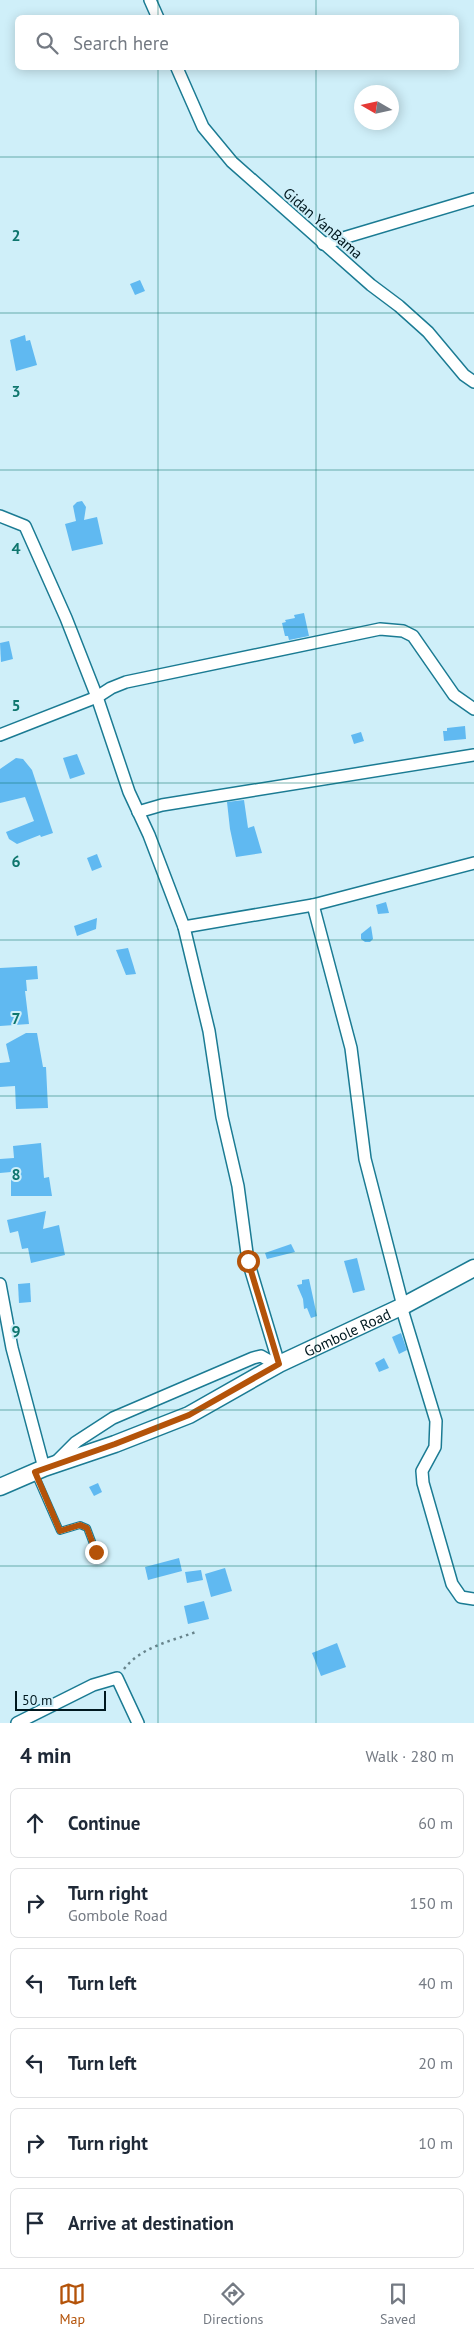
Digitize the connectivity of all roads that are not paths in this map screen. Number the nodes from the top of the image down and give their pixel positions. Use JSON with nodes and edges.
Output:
{"nodes":[{"id":1,"x":150,"y":0,"type":"edge"},
{"id":2,"x":157,"y":15,"type":"edge"},
{"id":3,"x":178,"y":70,"type":"edge"},
{"id":4,"x":474,"y":199,"type":"edge"},
{"id":5,"x":324,"y":244,"type":"junction"},
{"id":6,"x":474,"y":382,"type":"edge"},
{"id":7,"x":0,"y":516,"type":"edge"},
{"id":8,"x":97,"y":697,"type":"junction"},
{"id":9,"x":474,"y":708,"type":"edge"},
{"id":10,"x":0,"y":735,"type":"edge"},
{"id":11,"x":474,"y":755,"type":"edge"},
{"id":12,"x":138,"y":812,"type":"junction"},
{"id":13,"x":474,"y":863,"type":"edge"},
{"id":14,"x":313,"y":905,"type":"junction"},
{"id":15,"x":184,"y":927,"type":"junction"},
{"id":16,"x":474,"y":1268,"type":"edge"},
{"id":17,"x":0,"y":1284,"type":"edge"},
{"id":18,"x":402,"y":1306,"type":"junction"},
{"id":19,"x":278,"y":1364,"type":"junction"},
{"id":20,"x":44,"y":1468,"type":"junction"},
{"id":21,"x":0,"y":1487,"type":"edge"},
{"id":22,"x":96,"y":1552,"type":"dead end"},
{"id":23,"x":474,"y":1599,"type":"edge"},
{"id":24,"x":17,"y":1723,"type":"edge"},
{"id":25,"x":138,"y":1723,"type":"edge"}],
"edges":[{"from":1,"to":2,"type":"street"},
{"from":3,"to":5,"type":"street","name":"Gidan YanBama"},
{"from":4,"to":5,"type":"street"},
{"from":5,"to":6,"type":"street","name":"Gidan YanBama"},
{"from":7,"to":8,"type":"street"},
{"from":8,"to":9,"type":"street"},
{"from":8,"to":10,"type":"street"},
{"from":8,"to":12,"type":"street"},
{"from":11,"to":12,"type":"street"},
{"from":12,"to":15,"type":"street"},
{"from":13,"to":14,"type":"street"},
{"from":14,"to":15,"type":"street"},
{"from":14,"to":18,"type":"street"},
{"from":15,"to":19,"type":"street"},
{"from":16,"to":18,"type":"street","name":"Gombole Road"},
{"from":17,"to":20,"type":"street"},
{"from":18,"to":19,"type":"street","name":"Gombole Road"},
{"from":18,"to":23,"type":"street"},
{"from":19,"to":20,"type":"street","name":"Gombole Road"},
{"from":19,"to":20,"type":"street"},
{"from":20,"to":21,"type":"street","name":"Gombole Road"},
{"from":20,"to":22,"type":"lane"},
{"from":24,"to":25,"type":"street"}]}
